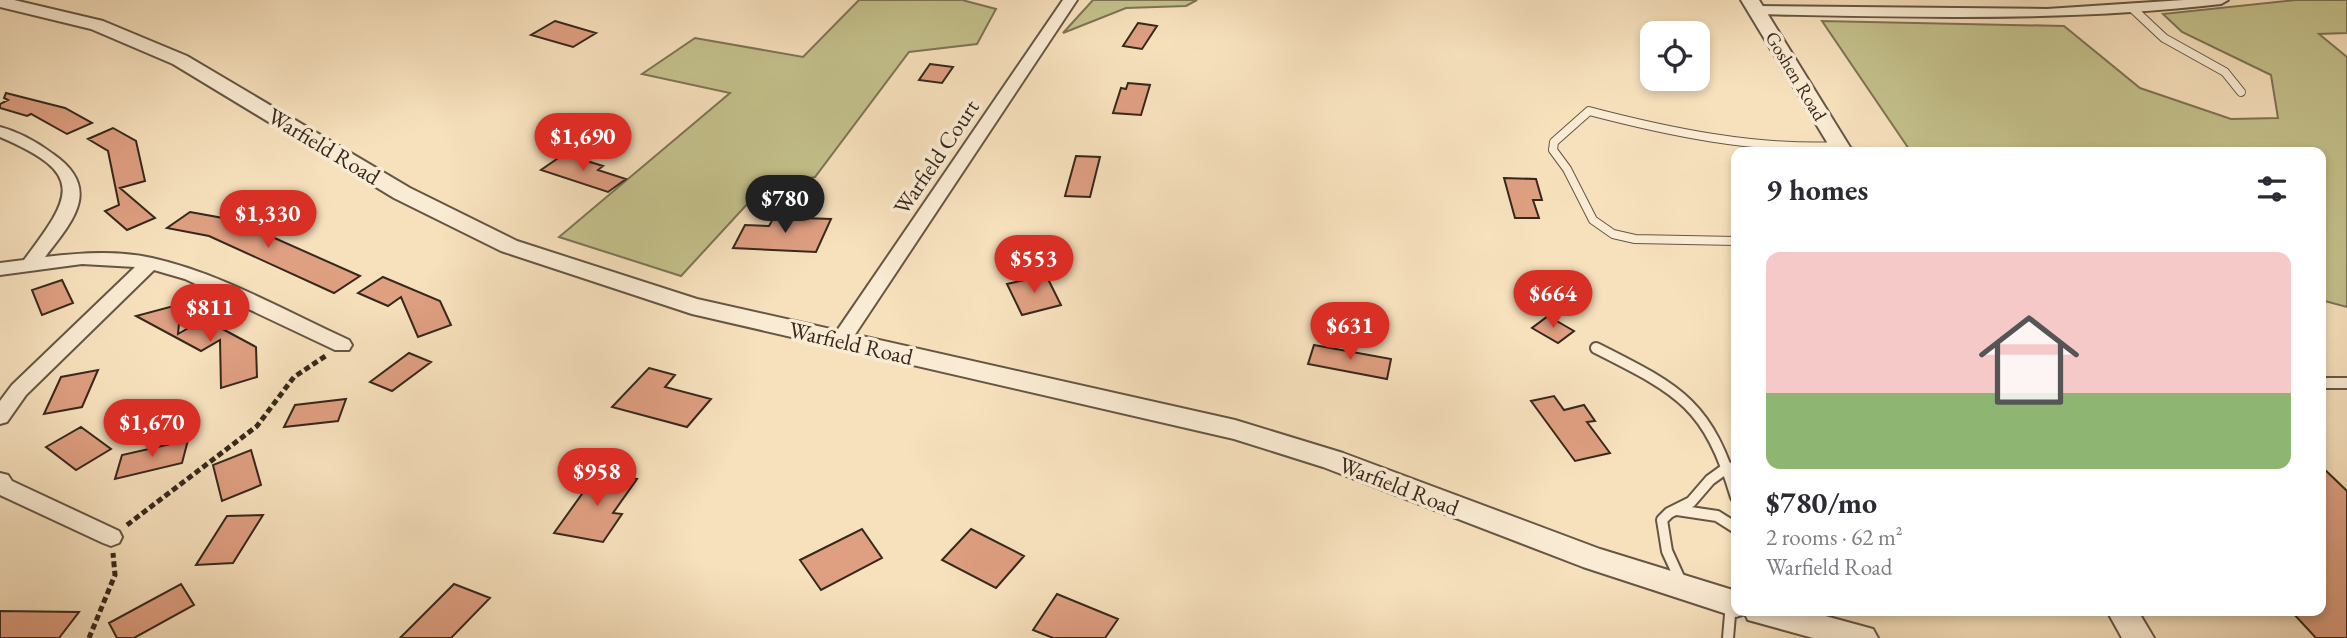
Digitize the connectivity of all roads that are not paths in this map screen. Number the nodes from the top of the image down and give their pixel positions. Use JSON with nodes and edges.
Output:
{"nodes":[{"id":1,"x":1070,"y":0,"type":"edge"},
{"id":2,"x":2221,"y":0,"type":"edge"},
{"id":3,"x":0,"y":2,"type":"edge"},
{"id":4,"x":1753,"y":5,"type":"edge"},
{"id":5,"x":2132,"y":8,"type":"junction"},
{"id":6,"x":2241,"y":92,"type":"dead end"},
{"id":7,"x":0,"y":132,"type":"edge"},
{"id":8,"x":1780,"y":147,"type":"edge"},
{"id":9,"x":1840,"y":147,"type":"edge"},
{"id":10,"x":1731,"y":241,"type":"edge"},
{"id":11,"x":31,"y":264,"type":"junction"},
{"id":12,"x":150,"y":264,"type":"junction"},
{"id":13,"x":0,"y":269,"type":"edge"},
{"id":14,"x":841,"y":340,"type":"junction"},
{"id":15,"x":342,"y":345,"type":"road end"},
{"id":16,"x":1596,"y":348,"type":"dead end"},
{"id":17,"x":2326,"y":383,"type":"edge"},
{"id":18,"x":2347,"y":383,"type":"edge"},
{"id":19,"x":0,"y":417,"type":"edge"},
{"id":20,"x":1728,"y":467,"type":"junction"},
{"id":21,"x":1731,"y":478,"type":"edge"},
{"id":22,"x":0,"y":481,"type":"edge"},
{"id":23,"x":1677,"y":510,"type":"junction"},
{"id":24,"x":1731,"y":525,"type":"edge"},
{"id":25,"x":111,"y":537,"type":"road end"},
{"id":26,"x":1684,"y":588,"type":"junction"},
{"id":27,"x":1731,"y":601,"type":"edge"},
{"id":28,"x":1736,"y":616,"type":"edge"},
{"id":29,"x":1785,"y":616,"type":"edge"},
{"id":30,"x":2125,"y":616,"type":"edge"},
{"id":31,"x":1728,"y":638,"type":"edge"},
{"id":32,"x":1862,"y":638,"type":"edge"},
{"id":33,"x":2138,"y":638,"type":"edge"}],
"edges":[{"from":1,"to":14,"type":"street","name":"Warfield Court"},
{"from":2,"to":5,"type":"street"},
{"from":3,"to":14,"type":"street","name":"Warfield Road"},
{"from":4,"to":5,"type":"street"},
{"from":4,"to":9,"type":"street","name":"Goshen Road"},
{"from":5,"to":6,"type":"lane"},
{"from":7,"to":11,"type":"street"},
{"from":8,"to":10,"type":"lane"},
{"from":11,"to":12,"type":"street"},
{"from":11,"to":13,"type":"street"},
{"from":12,"to":15,"type":"street"},
{"from":12,"to":19,"type":"street"},
{"from":14,"to":26,"type":"street","name":"Warfield Road"},
{"from":16,"to":20,"type":"lane"},
{"from":17,"to":18,"type":"lane"},
{"from":20,"to":21,"type":"lane"},
{"from":20,"to":23,"type":"lane"},
{"from":22,"to":25,"type":"street"},
{"from":23,"to":24,"type":"lane"},
{"from":23,"to":26,"type":"lane"},
{"from":26,"to":27,"type":"street","name":"Warfield Road"},
{"from":28,"to":31,"type":"lane"},
{"from":29,"to":32,"type":"street","name":"Warfield Road"},
{"from":30,"to":33,"type":"street"}]}
